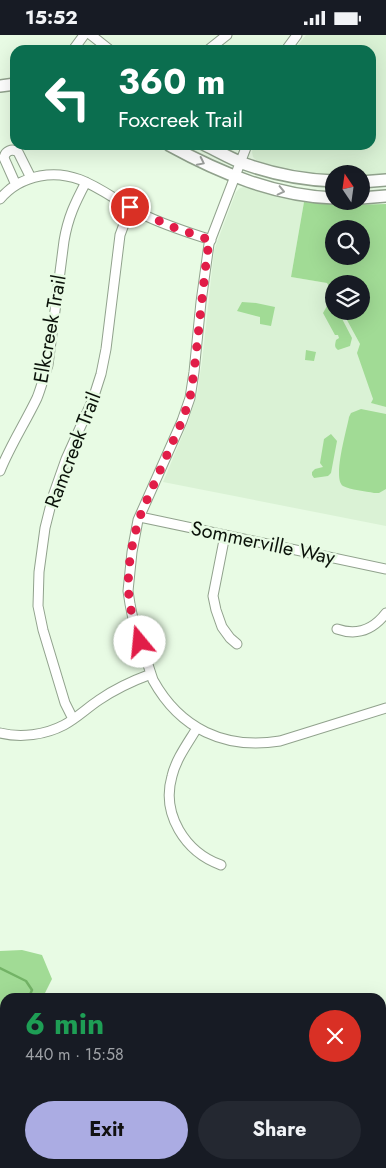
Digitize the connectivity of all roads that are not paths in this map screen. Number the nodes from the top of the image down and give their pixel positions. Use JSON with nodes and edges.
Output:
{"nodes":[{"id":1,"x":91,"y":35,"type":"edge"},
{"id":2,"x":227,"y":35,"type":"edge"},
{"id":3,"x":104,"y":45,"type":"edge"},
{"id":4,"x":214,"y":45,"type":"edge"},
{"id":5,"x":178,"y":150,"type":"edge"},
{"id":6,"x":215,"y":150,"type":"edge"},
{"id":7,"x":245,"y":150,"type":"edge"},
{"id":8,"x":240,"y":162,"type":"junction"},
{"id":9,"x":235,"y":177,"type":"junction"},
{"id":10,"x":31,"y":178,"type":"junction"},
{"id":11,"x":325,"y":180,"type":"edge"},
{"id":12,"x":386,"y":180,"type":"edge"},
{"id":13,"x":370,"y":181,"type":"edge"},
{"id":14,"x":86,"y":182,"type":"junction"},
{"id":15,"x":16,"y":185,"type":"junction"},
{"id":16,"x":386,"y":196,"type":"edge"},
{"id":17,"x":325,"y":197,"type":"edge"},
{"id":18,"x":370,"y":197,"type":"edge"},
{"id":19,"x":0,"y":199,"type":"edge"},
{"id":20,"x":130,"y":207,"type":"junction"},
{"id":21,"x":210,"y":240,"type":"junction"},
{"id":22,"x":0,"y":471,"type":"edge"},
{"id":23,"x":140,"y":517,"type":"junction"},
{"id":24,"x":225,"y":535,"type":"junction"},
{"id":25,"x":386,"y":569,"type":"edge"},
{"id":26,"x":386,"y":613,"type":"edge"},
{"id":27,"x":337,"y":629,"type":"dead end"},
{"id":28,"x":237,"y":644,"type":"dead end"},
{"id":29,"x":151,"y":674,"type":"junction"},
{"id":30,"x":386,"y":708,"type":"edge"},
{"id":31,"x":73,"y":719,"type":"junction"},
{"id":32,"x":196,"y":728,"type":"junction"},
{"id":33,"x":0,"y":733,"type":"edge"},
{"id":34,"x":221,"y":865,"type":"dead end"}],
"edges":[{"from":1,"to":3,"type":"street"},
{"from":2,"to":4,"type":"street"},
{"from":5,"to":9,"type":"street","one_way":true},
{"from":6,"to":8,"type":"street"},
{"from":7,"to":8,"type":"street"},
{"from":8,"to":9,"type":"street"},
{"from":8,"to":11,"type":"street"},
{"from":9,"to":17,"type":"street","one_way":true},
{"from":9,"to":21,"type":"street"},
{"from":10,"to":14,"type":"street"},
{"from":10,"to":15,"type":"street"},
{"from":10,"to":15,"type":"street"},
{"from":12,"to":13,"type":"street"},
{"from":14,"to":20,"type":"street"},
{"from":14,"to":22,"type":"street","name":"Elkcreek Trail"},
{"from":15,"to":19,"type":"street"},
{"from":16,"to":18,"type":"street"},
{"from":20,"to":21,"type":"street"},
{"from":20,"to":31,"type":"street","name":"Ramcreek Trail"},
{"from":21,"to":23,"type":"street"},
{"from":23,"to":24,"type":"street","name":"Sommerville Way"},
{"from":23,"to":29,"type":"street"},
{"from":24,"to":25,"type":"street","name":"Sommerville Way"},
{"from":24,"to":28,"type":"street"},
{"from":26,"to":27,"type":"street"},
{"from":29,"to":31,"type":"street"},
{"from":29,"to":32,"type":"street"},
{"from":30,"to":32,"type":"street"},
{"from":31,"to":33,"type":"street"},
{"from":32,"to":34,"type":"street"}]}
